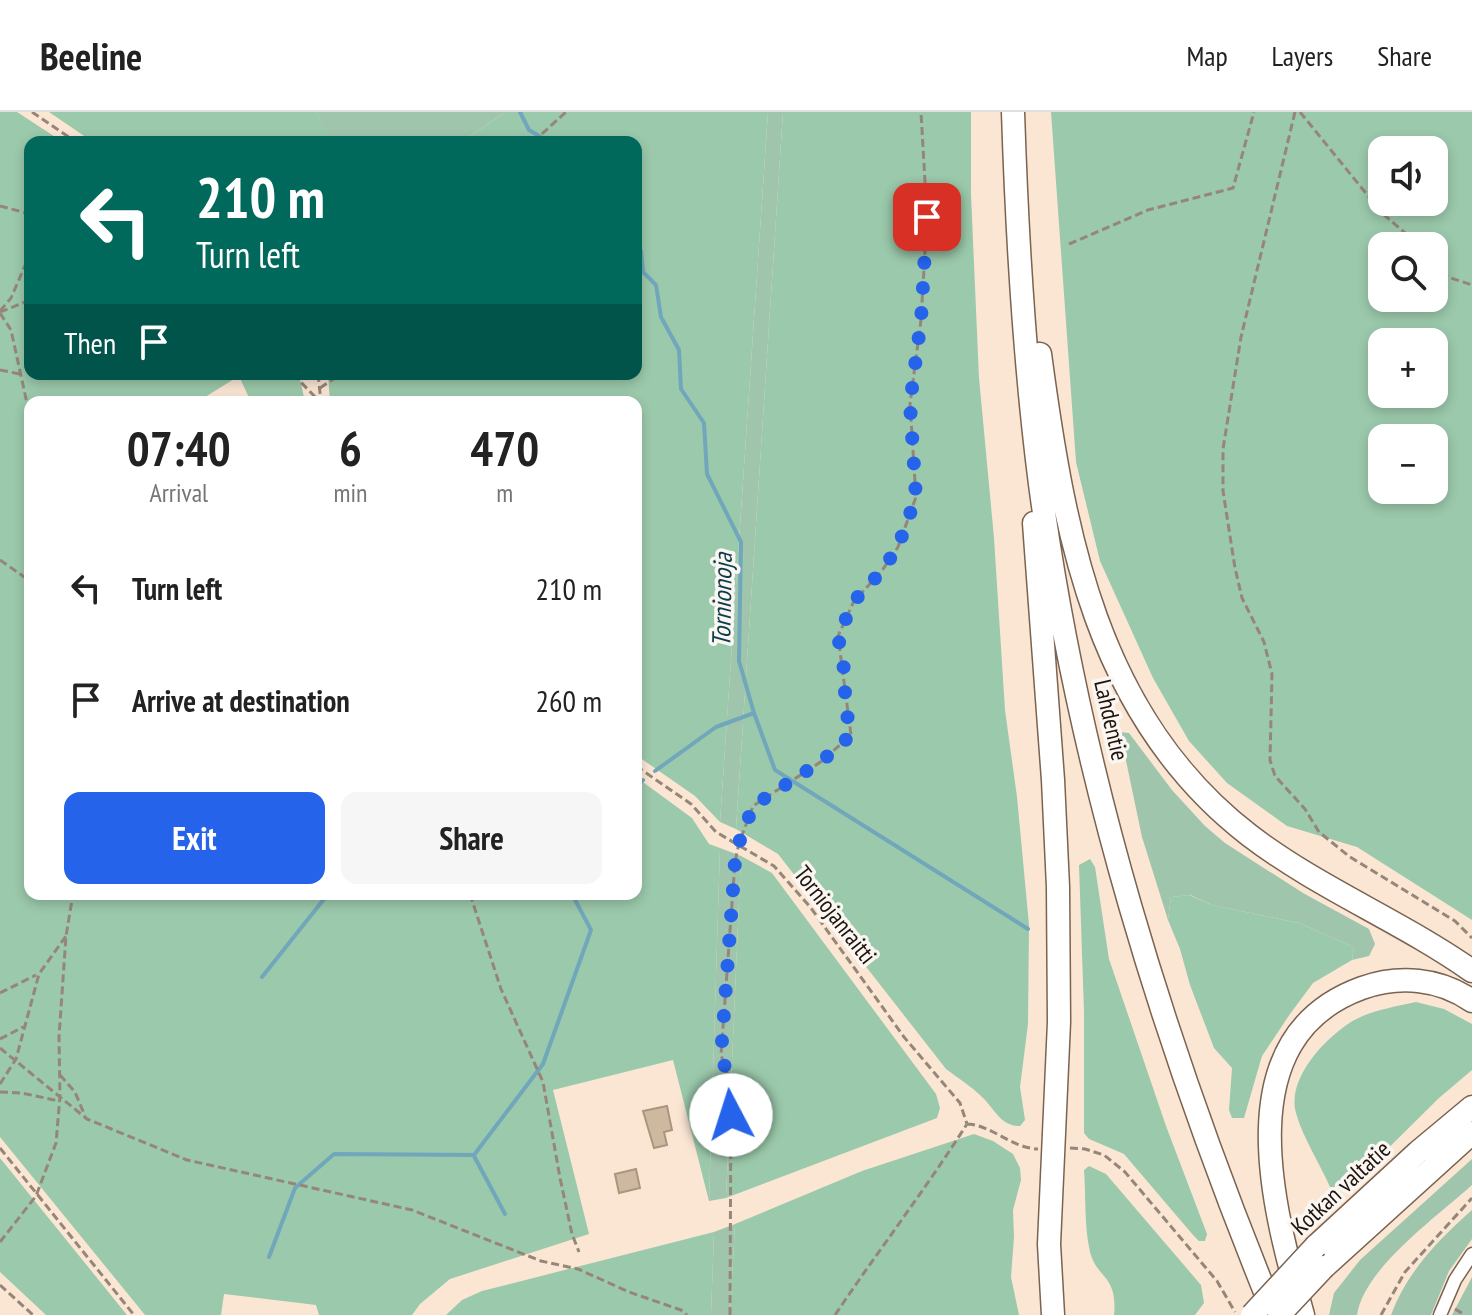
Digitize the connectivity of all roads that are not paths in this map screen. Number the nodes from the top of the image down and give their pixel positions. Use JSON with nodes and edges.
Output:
{"nodes":[{"id":1,"x":1013,"y":112,"type":"edge"},
{"id":2,"x":1018,"y":272,"type":"junction"},
{"id":3,"x":1026,"y":362,"type":"junction"},
{"id":4,"x":1472,"y":971,"type":"edge"},
{"id":5,"x":1472,"y":1001,"type":"edge"},
{"id":6,"x":1472,"y":1107,"type":"edge"},
{"id":7,"x":1472,"y":1133,"type":"edge"},
{"id":8,"x":1472,"y":1254,"type":"edge"},
{"id":9,"x":1320,"y":1256,"type":"junction"},
{"id":10,"x":1053,"y":1305,"type":"edge"},
{"id":11,"x":1064,"y":1315,"type":"edge"},
{"id":12,"x":1252,"y":1315,"type":"edge"},
{"id":13,"x":1277,"y":1315,"type":"edge"},
{"id":14,"x":1303,"y":1315,"type":"edge"},
{"id":15,"x":1440,"y":1315,"type":"edge"}],
"edges":[{"from":1,"to":2,"type":"highway","name":"Lahdentie"},
{"from":2,"to":3,"type":"highway","name":"Lahdentie"},
{"from":2,"to":4,"type":"highway"},
{"from":3,"to":10,"type":"highway"},
{"from":3,"to":13,"type":"highway","name":"Lahdentie"},
{"from":5,"to":14,"type":"highway"},
{"from":6,"to":9,"type":"highway","name":"Kotkan valtatie"},
{"from":7,"to":9,"type":"highway","name":"Kotkan valtatie"},
{"from":8,"to":15,"type":"street"},
{"from":9,"to":12,"type":"highway","name":"Kotkan valtatie","bridge":true},
{"from":9,"to":13,"type":"highway","name":"Kotkan valtatie","bridge":true},
{"from":10,"to":11,"type":"highway"}]}
